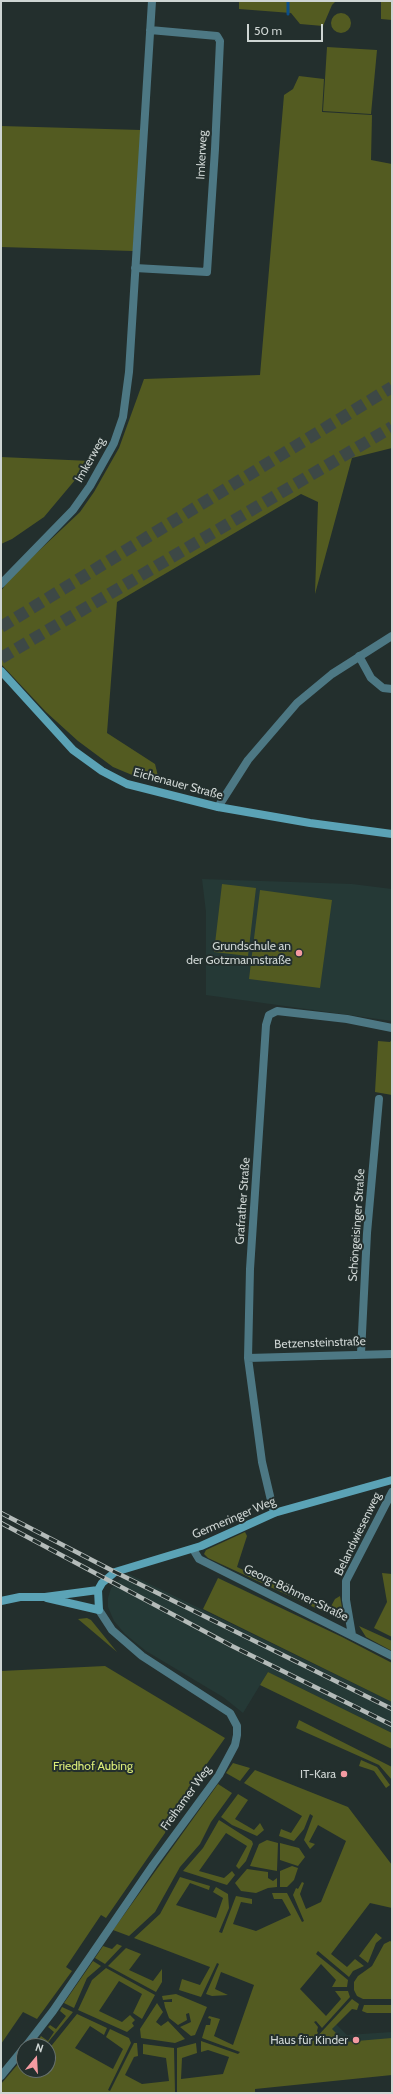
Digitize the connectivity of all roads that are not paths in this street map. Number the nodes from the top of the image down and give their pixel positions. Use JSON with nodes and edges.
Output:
{"nodes":[{"id":1,"x":152,"y":1,"type":"edge"},
{"id":2,"x":150,"y":30,"type":"junction"},
{"id":3,"x":135,"y":268,"type":"junction"},
{"id":4,"x":1,"y":584,"type":"edge"},
{"id":5,"x":392,"y":636,"type":"edge"},
{"id":6,"x":359,"y":656,"type":"junction"},
{"id":7,"x":1,"y":671,"type":"edge"},
{"id":8,"x":392,"y":690,"type":"edge"},
{"id":9,"x":218,"y":808,"type":"junction"},
{"id":10,"x":392,"y":834,"type":"edge"},
{"id":11,"x":392,"y":1028,"type":"edge"},
{"id":12,"x":379,"y":1100,"type":"dead end"},
{"id":13,"x":361,"y":1353,"type":"junction"},
{"id":14,"x":392,"y":1354,"type":"edge"},
{"id":15,"x":248,"y":1358,"type":"junction"},
{"id":16,"x":392,"y":1480,"type":"edge"},
{"id":17,"x":392,"y":1492,"type":"edge"},
{"id":18,"x":274,"y":1513,"type":"junction"},
{"id":19,"x":192,"y":1549,"type":"junction"},
{"id":20,"x":98,"y":1590,"type":"junction"},
{"id":21,"x":45,"y":1597,"type":"junction"},
{"id":22,"x":1,"y":1601,"type":"edge"},
{"id":23,"x":99,"y":1610,"type":"junction"},
{"id":24,"x":352,"y":1635,"type":"junction"},
{"id":25,"x":392,"y":1656,"type":"edge"},
{"id":26,"x":32,"y":2038,"type":"edge"},
{"id":27,"x":16,"y":2058,"type":"edge"},
{"id":28,"x":1,"y":2076,"type":"edge"}],
"edges":[{"from":1,"to":2,"type":"street","name":"Imkerweg"},
{"from":2,"to":3,"type":"street","name":"Imkerweg"},
{"from":2,"to":3,"type":"street","name":"Imkerweg"},
{"from":3,"to":4,"type":"street","name":"Imkerweg"},
{"from":5,"to":6,"type":"street"},
{"from":6,"to":8,"type":"street"},
{"from":6,"to":9,"type":"street"},
{"from":7,"to":9,"type":"street","name":"Eichenauer Straße"},
{"from":9,"to":10,"type":"street","name":"Eichenauer Straße"},
{"from":11,"to":15,"type":"street","name":"Grafrather Straße"},
{"from":12,"to":13,"type":"street","name":"Schöngeisinger Straße"},
{"from":13,"to":14,"type":"street","name":"Betzensteinstraße"},
{"from":13,"to":15,"type":"street","name":"Betzensteinstraße"},
{"from":15,"to":18,"type":"street","name":"Grafrather Straße"},
{"from":16,"to":18,"type":"street","name":"Germeringer Weg"},
{"from":17,"to":24,"type":"street","name":"Belandwiesenweg"},
{"from":18,"to":19,"type":"street","name":"Germeringer Weg"},
{"from":19,"to":20,"type":"street","name":"Germeringer Weg"},
{"from":19,"to":24,"type":"street","name":"Georg-Böhmer-Straße"},
{"from":20,"to":21,"type":"street"},
{"from":20,"to":23,"type":"street"},
{"from":21,"to":22,"type":"street"},
{"from":21,"to":23,"type":"street"},
{"from":23,"to":26,"type":"street","name":"Freihamer Weg"},
{"from":24,"to":25,"type":"street","name":"Georg-Böhmer-Straße"},
{"from":27,"to":28,"type":"street"}]}
